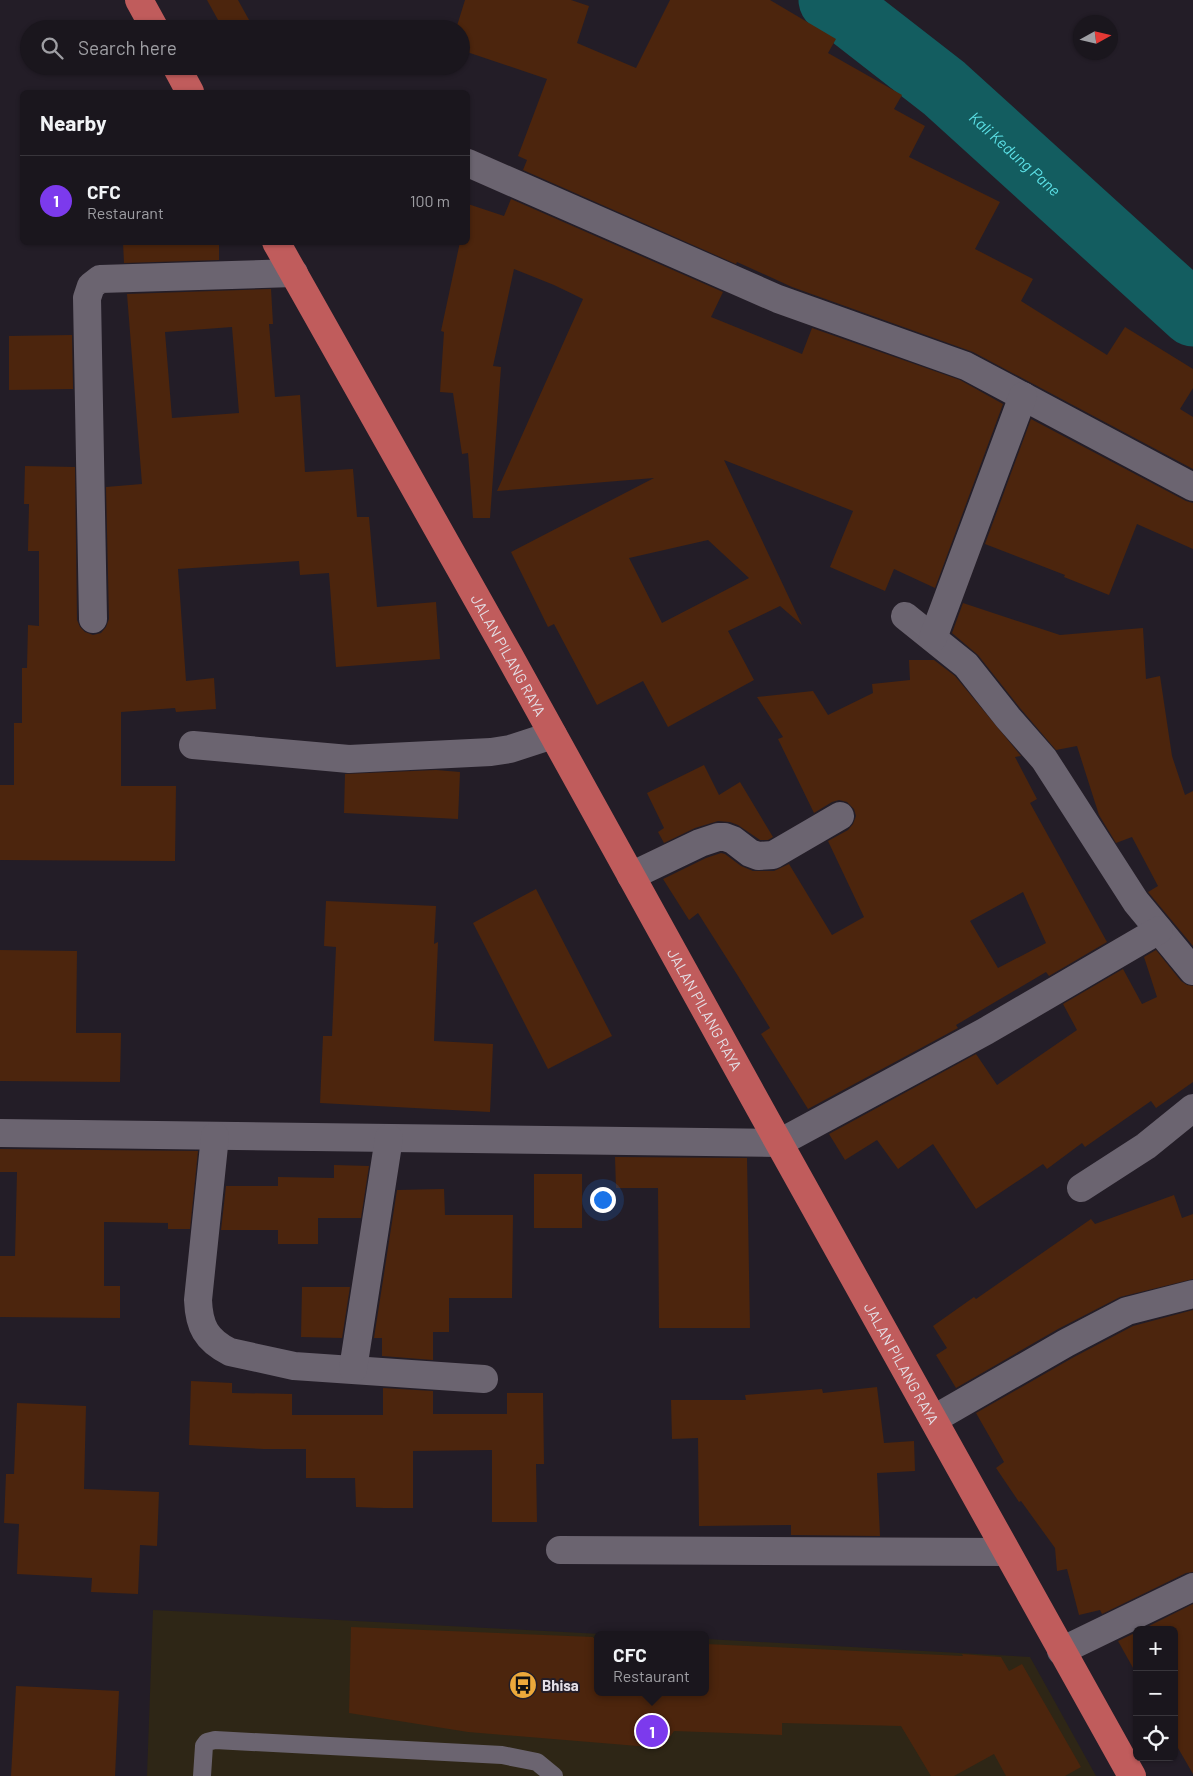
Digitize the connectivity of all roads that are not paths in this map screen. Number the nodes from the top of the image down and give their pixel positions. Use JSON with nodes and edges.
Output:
{"nodes":[{"id":1,"x":139,"y":0,"type":"edge"},
{"id":2,"x":150,"y":20,"type":"edge"},
{"id":3,"x":181,"y":75,"type":"edge"},
{"id":4,"x":189,"y":90,"type":"edge"},
{"id":5,"x":470,"y":164,"type":"edge"},
{"id":6,"x":278,"y":245,"type":"edge"},
{"id":7,"x":294,"y":273,"type":"junction"},
{"id":8,"x":1023,"y":396,"type":"junction"},
{"id":9,"x":1193,"y":487,"type":"edge"},
{"id":10,"x":905,"y":616,"type":"dead end"},
{"id":11,"x":93,"y":619,"type":"dead end"},
{"id":12,"x":933,"y":638,"type":"junction"},
{"id":13,"x":553,"y":735,"type":"junction"},
{"id":14,"x":193,"y":745,"type":"dead end"},
{"id":15,"x":840,"y":816,"type":"dead end"},
{"id":16,"x":631,"y":876,"type":"junction"},
{"id":17,"x":1159,"y":930,"type":"junction"},
{"id":18,"x":1193,"y":971,"type":"edge"},
{"id":19,"x":1193,"y":1108,"type":"edge"},
{"id":20,"x":0,"y":1133,"type":"edge"},
{"id":21,"x":215,"y":1136,"type":"junction"},
{"id":22,"x":389,"y":1138,"type":"junction"},
{"id":23,"x":779,"y":1143,"type":"junction"},
{"id":24,"x":1081,"y":1188,"type":"dead end"},
{"id":25,"x":1193,"y":1294,"type":"edge"},
{"id":26,"x":353,"y":1370,"type":"junction"},
{"id":27,"x":484,"y":1379,"type":"dead end"},
{"id":28,"x":934,"y":1419,"type":"junction"},
{"id":29,"x":560,"y":1550,"type":"dead end"},
{"id":30,"x":1006,"y":1552,"type":"junction"},
{"id":31,"x":1193,"y":1587,"type":"edge"},
{"id":32,"x":1061,"y":1652,"type":"junction"},
{"id":33,"x":202,"y":1776,"type":"edge"},
{"id":34,"x":554,"y":1776,"type":"edge"},
{"id":35,"x":1132,"y":1776,"type":"edge"}],
"edges":[{"from":1,"to":2,"type":"highway"},
{"from":3,"to":4,"type":"highway"},
{"from":5,"to":8,"type":"street"},
{"from":6,"to":7,"type":"highway","name":"JALAN PILANG RAYA"},
{"from":7,"to":11,"type":"street"},
{"from":7,"to":13,"type":"highway","name":"JALAN PILANG RAYA"},
{"from":8,"to":9,"type":"street"},
{"from":8,"to":12,"type":"street"},
{"from":10,"to":12,"type":"street"},
{"from":12,"to":17,"type":"street"},
{"from":13,"to":14,"type":"street"},
{"from":13,"to":16,"type":"highway","name":"JALAN PILANG RAYA"},
{"from":15,"to":16,"type":"street"},
{"from":16,"to":23,"type":"highway","name":"JALAN PILANG RAYA"},
{"from":17,"to":18,"type":"street"},
{"from":17,"to":23,"type":"street"},
{"from":19,"to":24,"type":"street"},
{"from":20,"to":21,"type":"street"},
{"from":21,"to":22,"type":"street"},
{"from":21,"to":26,"type":"street"},
{"from":22,"to":23,"type":"street"},
{"from":22,"to":26,"type":"street"},
{"from":23,"to":28,"type":"highway","name":"JALAN PILANG RAYA"},
{"from":25,"to":28,"type":"street"},
{"from":26,"to":27,"type":"street"},
{"from":28,"to":30,"type":"highway","name":"JALAN PILANG RAYA"},
{"from":29,"to":30,"type":"street"},
{"from":30,"to":32,"type":"highway","name":"JALAN PILANG RAYA"},
{"from":31,"to":32,"type":"street"},
{"from":32,"to":35,"type":"highway","name":"JALAN PILANG RAYA"},
{"from":33,"to":34,"type":"lane"}]}
